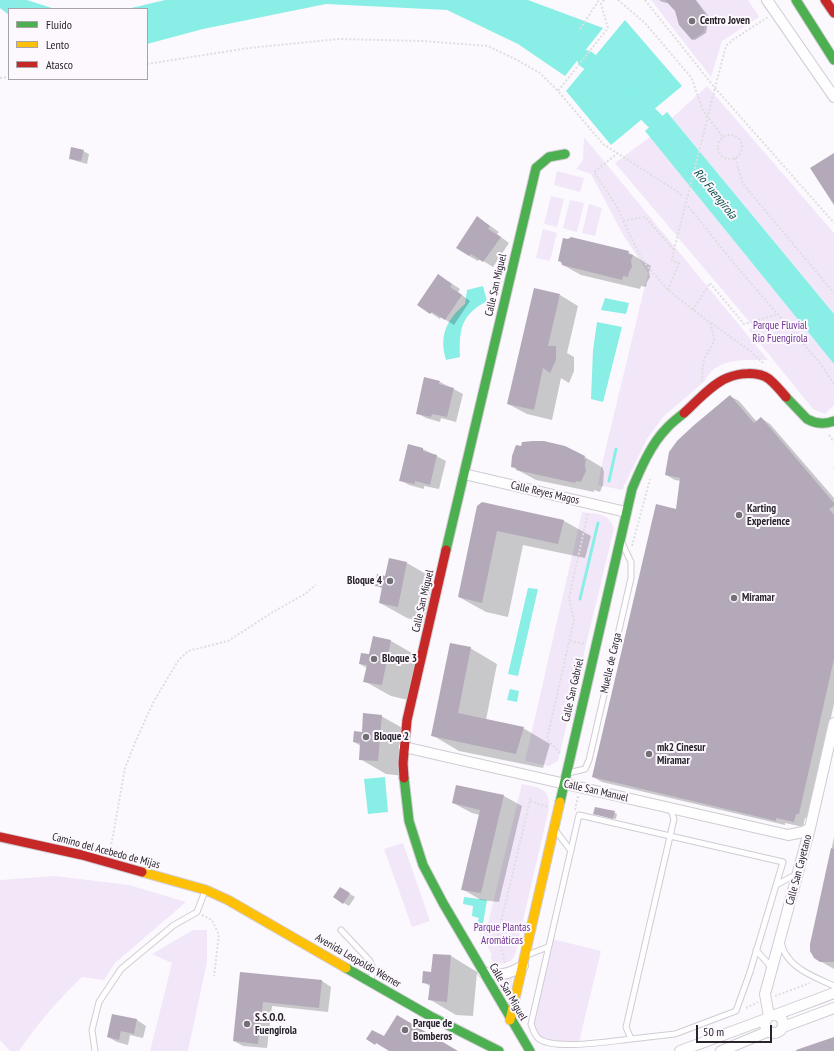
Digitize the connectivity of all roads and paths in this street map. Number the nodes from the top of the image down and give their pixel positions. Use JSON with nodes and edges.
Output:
{"nodes":[{"id":1,"x":599,"y":0,"type":"edge"},
{"id":2,"x":604,"y":0,"type":"edge"},
{"id":3,"x":618,"y":0,"type":"edge"},
{"id":4,"x":645,"y":0,"type":"edge"},
{"id":5,"x":767,"y":0,"type":"edge"},
{"id":6,"x":796,"y":0,"type":"edge"},
{"id":7,"x":806,"y":0,"type":"edge"},
{"id":8,"x":825,"y":0,"type":"edge"},
{"id":9,"x":814,"y":11,"type":"dead end"},
{"id":10,"x":776,"y":13,"type":"junction"},
{"id":11,"x":834,"y":13,"type":"edge"},
{"id":12,"x":580,"y":29,"type":"dead end"},
{"id":13,"x":834,"y":60,"type":"edge"},
{"id":14,"x":148,"y":64,"type":"edge"},
{"id":15,"x":715,"y":88,"type":"junction"},
{"id":16,"x":558,"y":91,"type":"junction"},
{"id":17,"x":834,"y":97,"type":"edge"},
{"id":18,"x":723,"y":137,"type":"junction"},
{"id":19,"x":618,"y":153,"type":"junction"},
{"id":20,"x":565,"y":154,"type":"dead end"},
{"id":21,"x":735,"y":158,"type":"junction"},
{"id":22,"x":682,"y":196,"type":"dead end"},
{"id":23,"x":688,"y":206,"type":"dead end"},
{"id":24,"x":623,"y":221,"type":"junction"},
{"id":25,"x":834,"y":223,"type":"edge"},
{"id":26,"x":674,"y":250,"type":"junction"},
{"id":27,"x":668,"y":290,"type":"junction"},
{"id":28,"x":834,"y":293,"type":"edge"},
{"id":29,"x":693,"y":310,"type":"junction"},
{"id":30,"x":778,"y":314,"type":"junction"},
{"id":31,"x":710,"y":323,"type":"junction"},
{"id":32,"x":764,"y":364,"type":"dead end"},
{"id":33,"x":834,"y":384,"type":"edge"},
{"id":34,"x":709,"y":390,"type":"junction"},
{"id":35,"x":834,"y":420,"type":"edge"},
{"id":36,"x":464,"y":474,"type":"junction"},
{"id":37,"x":626,"y":512,"type":"junction"},
{"id":38,"x":588,"y":513,"type":"dead end"},
{"id":39,"x":620,"y":540,"type":"junction"},
{"id":40,"x":316,"y":585,"type":"dead end"},
{"id":41,"x":570,"y":641,"type":"junction"},
{"id":42,"x":586,"y":644,"type":"dead end"},
{"id":43,"x":834,"y":723,"type":"edge"},
{"id":44,"x":404,"y":747,"type":"junction"},
{"id":45,"x":560,"y":753,"type":"dead end"},
{"id":46,"x":566,"y":773,"type":"junction"},
{"id":47,"x":564,"y":783,"type":"junction"},
{"id":48,"x":531,"y":796,"type":"dead end"},
{"id":49,"x":530,"y":801,"type":"junction"},
{"id":50,"x":549,"y":808,"type":"dead end"},
{"id":51,"x":670,"y":808,"type":"junction"},
{"id":52,"x":554,"y":828,"type":"junction"},
{"id":53,"x":810,"y":828,"type":"junction"},
{"id":54,"x":788,"y":835,"type":"junction"},
{"id":55,"x":0,"y":837,"type":"edge"},
{"id":56,"x":670,"y":837,"type":"junction"},
{"id":57,"x":571,"y":851,"type":"junction"},
{"id":58,"x":804,"y":852,"type":"junction"},
{"id":59,"x":109,"y":863,"type":"junction"},
{"id":60,"x":797,"y":878,"type":"junction"},
{"id":61,"x":776,"y":885,"type":"junction"},
{"id":62,"x":206,"y":890,"type":"junction"},
{"id":63,"x":197,"y":912,"type":"junction"},
{"id":64,"x":341,"y":930,"type":"dead end"},
{"id":65,"x":781,"y":938,"type":"junction"},
{"id":66,"x":548,"y":947,"type":"junction"},
{"id":67,"x":756,"y":950,"type":"junction"},
{"id":68,"x":524,"y":961,"type":"junction"},
{"id":69,"x":505,"y":963,"type":"dead end"},
{"id":70,"x":772,"y":968,"type":"junction"},
{"id":71,"x":483,"y":972,"type":"junction"},
{"id":72,"x":214,"y":976,"type":"dead end"},
{"id":73,"x":369,"y":982,"type":"junction"},
{"id":74,"x":834,"y":986,"type":"edge"},
{"id":75,"x":834,"y":993,"type":"edge"},
{"id":76,"x":834,"y":1008,"type":"edge"},
{"id":77,"x":770,"y":1017,"type":"junction"},
{"id":78,"x":510,"y":1020,"type":"junction"},
{"id":79,"x":783,"y":1027,"type":"junction"},
{"id":80,"x":769,"y":1031,"type":"junction"},
{"id":81,"x":632,"y":1039,"type":"junction"},
{"id":82,"x":96,"y":1051,"type":"edge"},
{"id":83,"x":499,"y":1051,"type":"edge"},
{"id":84,"x":530,"y":1051,"type":"edge"},
{"id":85,"x":680,"y":1051,"type":"edge"},
{"id":86,"x":721,"y":1051,"type":"edge"}],
"edges":[{"from":1,"to":12,"type":"path"},
{"from":2,"to":16,"type":"path"},
{"from":3,"to":18,"type":"path"},
{"from":4,"to":15,"type":"path"},
{"from":5,"to":10,"type":"street"},
{"from":6,"to":13,"type":"main road"},
{"from":7,"to":9,"type":"main road"},
{"from":8,"to":11,"type":"main road"},
{"from":10,"to":15,"type":"path"},
{"from":10,"to":17,"type":"street"},
{"from":14,"to":16,"type":"path"},
{"from":15,"to":25,"type":"path"},
{"from":15,"to":26,"type":"path","bridge":true},
{"from":16,"to":19,"type":"path"},
{"from":18,"to":21,"type":"path"},
{"from":18,"to":21,"type":"path"},
{"from":19,"to":22,"type":"path"},
{"from":19,"to":24,"type":"path"},
{"from":20,"to":36,"type":"main road","name":"Calle San Miguel"},
{"from":21,"to":28,"type":"path"},
{"from":23,"to":30,"type":"path"},
{"from":24,"to":26,"type":"path"},
{"from":24,"to":27,"type":"path"},
{"from":26,"to":27,"type":"path"},
{"from":27,"to":29,"type":"path"},
{"from":29,"to":30,"type":"path"},
{"from":29,"to":31,"type":"path"},
{"from":30,"to":33,"type":"path"},
{"from":31,"to":32,"type":"path"},
{"from":31,"to":34,"type":"path"},
{"from":34,"to":35,"type":"main road","name":"Calle San Gabriel"},
{"from":34,"to":37,"type":"main road","name":"Calle San Gabriel"},
{"from":36,"to":37,"type":"street","name":"Calle Reyes Magos"},
{"from":36,"to":44,"type":"main road","name":"Calle San Miguel"},
{"from":37,"to":39,"type":"main road","name":"Calle San Gabriel"},
{"from":38,"to":41,"type":"path"},
{"from":39,"to":46,"type":"main road","name":"Calle San Gabriel"},
{"from":39,"to":46,"type":"lane","name":"Muelle de Carga"},
{"from":40,"to":59,"type":"path"},
{"from":41,"to":42,"type":"path"},
{"from":41,"to":45,"type":"path"},
{"from":43,"to":53,"type":"street","name":"Calle San Cayetano"},
{"from":44,"to":47,"type":"street","name":"Calle San Manuel"},
{"from":44,"to":71,"type":"main road","name":"Calle San Miguel"},
{"from":46,"to":47,"type":"main road","name":"Calle San Gabriel"},
{"from":47,"to":51,"type":"street","name":"Calle San Manuel"},
{"from":47,"to":52,"type":"main road","name":"Calle San Gabriel"},
{"from":48,"to":49,"type":"path"},
{"from":49,"to":50,"type":"path"},
{"from":49,"to":69,"type":"path"},
{"from":51,"to":54,"type":"street","name":"Calle San Manuel"},
{"from":51,"to":56,"type":"lane"},
{"from":52,"to":57,"type":"lane"},
{"from":52,"to":68,"type":"main road","name":"Calle San Gabriel"},
{"from":53,"to":54,"type":"street","name":"Calle San Manuel"},
{"from":53,"to":58,"type":"street","name":"Calle San Cayetano"},
{"from":54,"to":58,"type":"street"},
{"from":55,"to":59,"type":"main road","name":"Camino del Acebedo de Mijas"},
{"from":56,"to":57,"type":"lane"},
{"from":56,"to":61,"type":"lane"},
{"from":56,"to":81,"type":"lane"},
{"from":57,"to":66,"type":"lane"},
{"from":58,"to":60,"type":"street","name":"Calle San Cayetano"},
{"from":59,"to":62,"type":"main road","name":"Camino del Acebedo de Mijas"},
{"from":60,"to":61,"type":"lane"},
{"from":60,"to":65,"type":"street","name":"Calle San Cayetano"},
{"from":61,"to":67,"type":"lane"},
{"from":62,"to":63,"type":"lane"},
{"from":62,"to":73,"type":"main road","name":"Avenida Leopoldo Werner"},
{"from":63,"to":72,"type":"path"},
{"from":63,"to":82,"type":"lane"},
{"from":64,"to":73,"type":"lane"},
{"from":65,"to":70,"type":"street","name":"Calle San Cayetano"},
{"from":65,"to":74,"type":"lane"},
{"from":66,"to":68,"type":"lane"},
{"from":66,"to":81,"type":"lane"},
{"from":67,"to":70,"type":"lane"},
{"from":67,"to":81,"type":"lane"},
{"from":68,"to":71,"type":"street"},
{"from":68,"to":78,"type":"main road","name":"Calle San Gabriel"},
{"from":70,"to":77,"type":"street","name":"Calle San Cayetano"},
{"from":71,"to":78,"type":"main road","name":"Calle San Miguel"},
{"from":73,"to":83,"type":"main road","name":"Avenida Leopoldo Werner"},
{"from":75,"to":77,"type":"street"},
{"from":76,"to":79,"type":"street"},
{"from":77,"to":79,"type":"street"},
{"from":77,"to":80,"type":"street"},
{"from":77,"to":85,"type":"street"},
{"from":78,"to":84,"type":"main road","name":"Calle San Miguel"},
{"from":79,"to":80,"type":"street"},
{"from":80,"to":86,"type":"street"}]}
